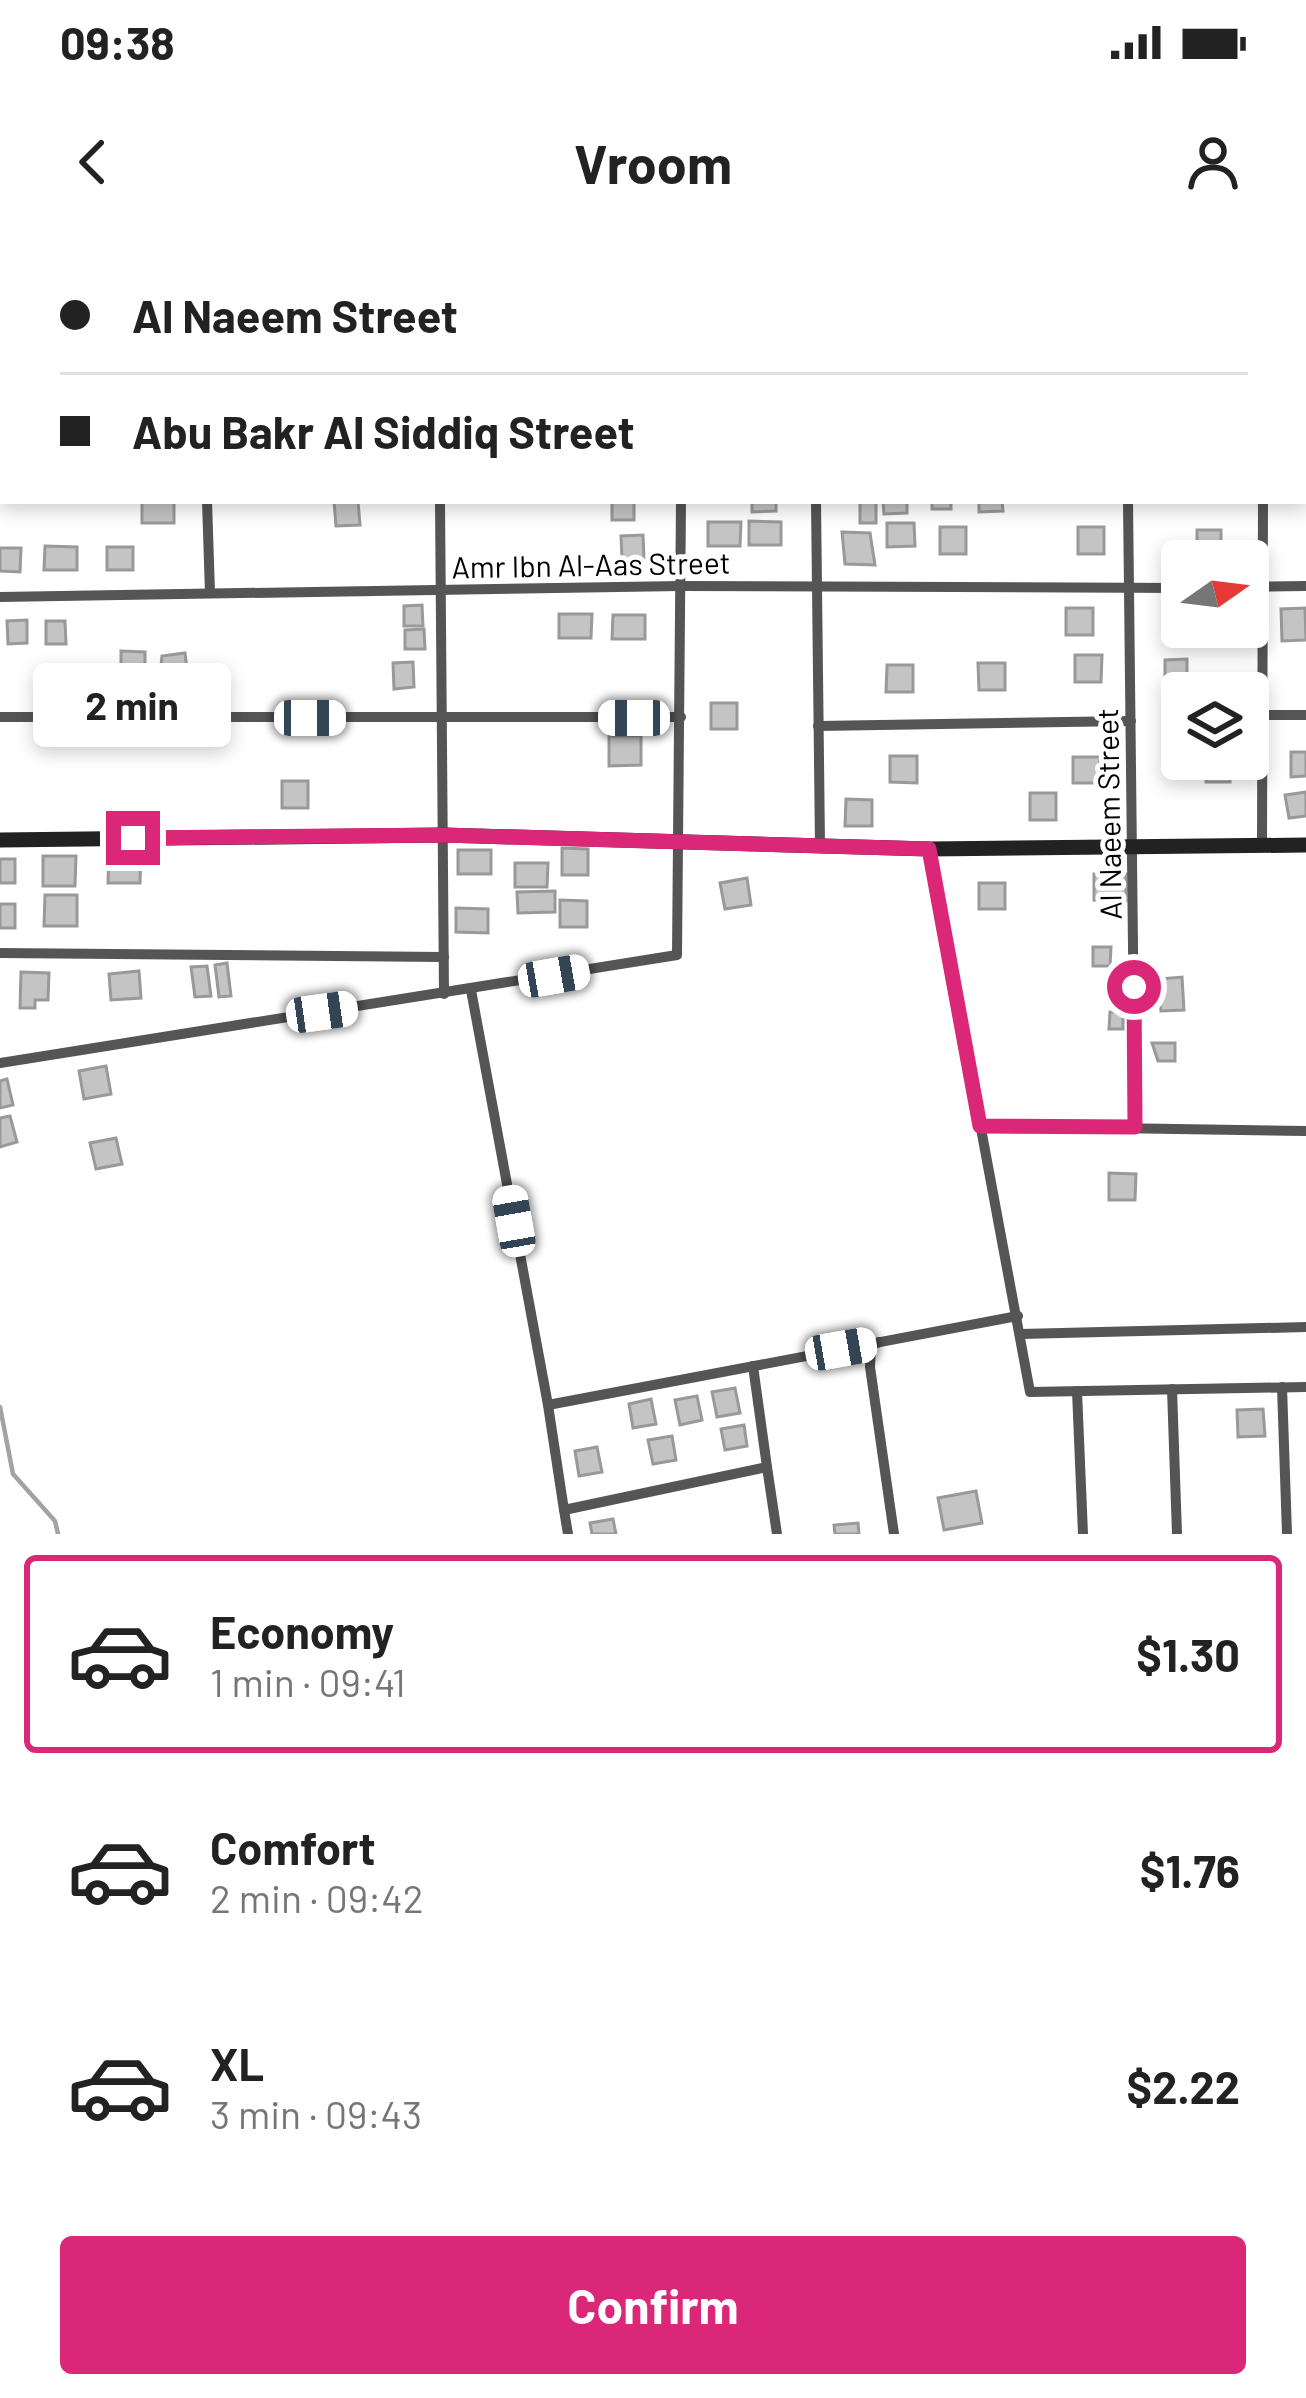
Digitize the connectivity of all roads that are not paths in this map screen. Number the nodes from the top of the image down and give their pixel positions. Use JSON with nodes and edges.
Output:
{"nodes":[{"id":1,"x":206,"y":504,"type":"edge"},
{"id":2,"x":440,"y":504,"type":"edge"},
{"id":3,"x":681,"y":504,"type":"edge"},
{"id":4,"x":816,"y":504,"type":"edge"},
{"id":5,"x":1128,"y":504,"type":"edge"},
{"id":6,"x":1263,"y":504,"type":"edge"},
{"id":7,"x":1263,"y":540,"type":"edge"},
{"id":8,"x":681,"y":586,"type":"junction"},
{"id":9,"x":1306,"y":586,"type":"edge"},
{"id":10,"x":819,"y":587,"type":"junction"},
{"id":11,"x":1269,"y":587,"type":"edge"},
{"id":12,"x":1129,"y":588,"type":"junction"},
{"id":13,"x":1161,"y":588,"type":"edge"},
{"id":14,"x":441,"y":589,"type":"junction"},
{"id":15,"x":0,"y":597,"type":"edge"},
{"id":16,"x":1269,"y":715,"type":"edge"},
{"id":17,"x":1306,"y":715,"type":"edge"},
{"id":18,"x":0,"y":717,"type":"edge"},
{"id":19,"x":442,"y":718,"type":"junction"},
{"id":20,"x":681,"y":718,"type":"junction"},
{"id":21,"x":1131,"y":721,"type":"junction"},
{"id":22,"x":818,"y":726,"type":"junction"},
{"id":23,"x":1262,"y":780,"type":"edge"},
{"id":24,"x":443,"y":835,"type":"junction"},
{"id":25,"x":0,"y":840,"type":"edge"},
{"id":26,"x":682,"y":842,"type":"junction"},
{"id":27,"x":1306,"y":845,"type":"edge"},
{"id":28,"x":820,"y":846,"type":"junction"},
{"id":29,"x":1262,"y":846,"type":"junction"},
{"id":30,"x":1132,"y":848,"type":"junction"},
{"id":31,"x":929,"y":849,"type":"junction"},
{"id":32,"x":0,"y":953,"type":"edge"},
{"id":33,"x":445,"y":957,"type":"junction"},
{"id":34,"x":471,"y":990,"type":"junction"},
{"id":35,"x":444,"y":994,"type":"junction"},
{"id":36,"x":0,"y":1064,"type":"edge"},
{"id":37,"x":980,"y":1126,"type":"junction"},
{"id":38,"x":1135,"y":1127,"type":"junction"},
{"id":39,"x":1306,"y":1131,"type":"edge"},
{"id":40,"x":1018,"y":1316,"type":"junction"},
{"id":41,"x":1306,"y":1327,"type":"edge"},
{"id":42,"x":1021,"y":1334,"type":"junction"},
{"id":43,"x":753,"y":1366,"type":"junction"},
{"id":44,"x":1282,"y":1387,"type":"junction"},
{"id":45,"x":1306,"y":1387,"type":"edge"},
{"id":46,"x":1172,"y":1389,"type":"junction"},
{"id":47,"x":1077,"y":1391,"type":"junction"},
{"id":48,"x":548,"y":1406,"type":"junction"},
{"id":49,"x":767,"y":1467,"type":"junction"},
{"id":50,"x":564,"y":1510,"type":"junction"},
{"id":51,"x":568,"y":1534,"type":"edge"},
{"id":52,"x":777,"y":1534,"type":"edge"},
{"id":53,"x":894,"y":1534,"type":"edge"},
{"id":54,"x":1083,"y":1534,"type":"edge"},
{"id":55,"x":1177,"y":1534,"type":"edge"},
{"id":56,"x":1287,"y":1534,"type":"edge"}],
"edges":[{"from":1,"to":14,"type":"street"},
{"from":2,"to":14,"type":"street"},
{"from":3,"to":8,"type":"street"},
{"from":4,"to":10,"type":"street"},
{"from":5,"to":12,"type":"street","name":"Al Naeem Street"},
{"from":6,"to":7,"type":"street"},
{"from":8,"to":10,"type":"street","name":"Amr Ibn Al-Aas Street"},
{"from":8,"to":14,"type":"street","name":"Amr Ibn Al-Aas Street"},
{"from":8,"to":20,"type":"street"},
{"from":9,"to":11,"type":"street"},
{"from":10,"to":12,"type":"street","name":"Amr Ibn Al-Aas Street"},
{"from":10,"to":22,"type":"street"},
{"from":12,"to":13,"type":"street","name":"Amr Ibn Al-Aas Street"},
{"from":12,"to":21,"type":"street","name":"Al Naeem Street"},
{"from":14,"to":15,"type":"street","name":"Amr Ibn Al-Aas Street"},
{"from":14,"to":19,"type":"street"},
{"from":16,"to":17,"type":"street"},
{"from":18,"to":19,"type":"street"},
{"from":19,"to":20,"type":"street"},
{"from":19,"to":24,"type":"street"},
{"from":20,"to":26,"type":"street"},
{"from":21,"to":22,"type":"street"},
{"from":21,"to":30,"type":"street","name":"Al Naeem Street"},
{"from":22,"to":28,"type":"street"},
{"from":23,"to":29,"type":"street"},
{"from":24,"to":25,"type":"street"},
{"from":24,"to":26,"type":"street"},
{"from":24,"to":33,"type":"street"},
{"from":26,"to":28,"type":"street"},
{"from":26,"to":34,"type":"street"},
{"from":27,"to":29,"type":"street"},
{"from":28,"to":31,"type":"street"},
{"from":29,"to":30,"type":"street"},
{"from":30,"to":31,"type":"street"},
{"from":30,"to":38,"type":"street","name":"Al Naeem Street"},
{"from":31,"to":37,"type":"street"},
{"from":32,"to":33,"type":"street"},
{"from":33,"to":35,"type":"street"},
{"from":34,"to":35,"type":"street"},
{"from":34,"to":48,"type":"street"},
{"from":35,"to":36,"type":"street"},
{"from":37,"to":38,"type":"street"},
{"from":37,"to":40,"type":"street"},
{"from":38,"to":39,"type":"street"},
{"from":40,"to":42,"type":"street"},
{"from":40,"to":43,"type":"street"},
{"from":40,"to":53,"type":"street"},
{"from":41,"to":42,"type":"street"},
{"from":42,"to":47,"type":"street"},
{"from":43,"to":48,"type":"street"},
{"from":43,"to":49,"type":"street"},
{"from":44,"to":45,"type":"street"},
{"from":44,"to":46,"type":"street"},
{"from":44,"to":56,"type":"street"},
{"from":46,"to":47,"type":"street"},
{"from":46,"to":55,"type":"street"},
{"from":47,"to":54,"type":"street"},
{"from":48,"to":50,"type":"street"},
{"from":49,"to":50,"type":"street"},
{"from":49,"to":52,"type":"street"},
{"from":50,"to":51,"type":"street"}]}
